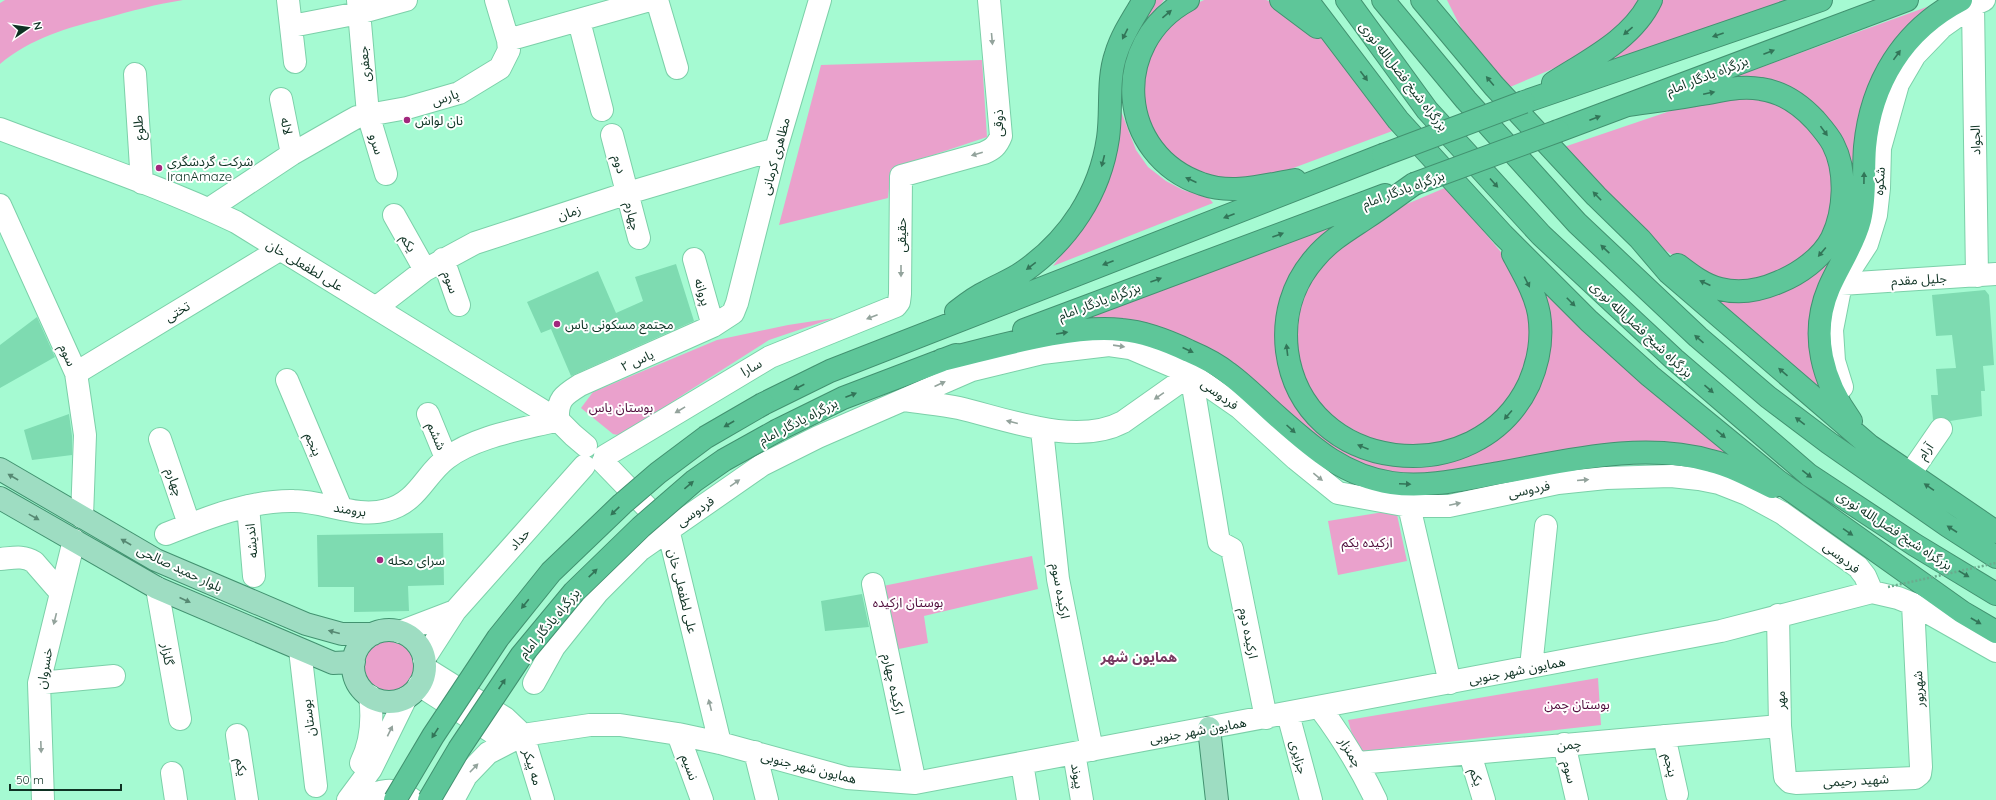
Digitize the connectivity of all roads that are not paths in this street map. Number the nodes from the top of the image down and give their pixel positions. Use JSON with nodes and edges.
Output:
{"nodes":[{"id":1,"x":288,"y":0,"type":"edge"},
{"id":2,"x":406,"y":0,"type":"edge"},
{"id":3,"x":496,"y":0,"type":"edge"},
{"id":4,"x":650,"y":0,"type":"edge"},
{"id":5,"x":657,"y":0,"type":"edge"},
{"id":6,"x":820,"y":0,"type":"edge"},
{"id":7,"x":989,"y":0,"type":"edge"},
{"id":8,"x":1144,"y":0,"type":"edge"},
{"id":9,"x":1188,"y":0,"type":"edge"},
{"id":10,"x":1282,"y":0,"type":"edge"},
{"id":11,"x":1307,"y":0,"type":"edge"},
{"id":12,"x":1347,"y":0,"type":"edge"},
{"id":13,"x":1383,"y":0,"type":"edge"},
{"id":14,"x":1422,"y":0,"type":"edge"},
{"id":15,"x":1441,"y":0,"type":"edge"},
{"id":16,"x":1651,"y":0,"type":"edge"},
{"id":17,"x":1821,"y":0,"type":"edge"},
{"id":18,"x":1907,"y":0,"type":"edge"},
{"id":19,"x":1973,"y":2,"type":"edge"},
{"id":20,"x":359,"y":7,"type":"edge"},
{"id":21,"x":579,"y":21,"type":"junction"},
{"id":22,"x":292,"y":26,"type":"junction"},
{"id":23,"x":508,"y":40,"type":"junction"},
{"id":24,"x":1346,"y":52,"type":"junction"},
{"id":25,"x":1468,"y":54,"type":"junction"},
{"id":26,"x":295,"y":62,"type":"dead end"},
{"id":27,"x":677,"y":68,"type":"dead end"},
{"id":28,"x":135,"y":74,"type":"dead end"},
{"id":29,"x":281,"y":99,"type":"dead end"},
{"id":30,"x":1524,"y":102,"type":"junction"},
{"id":31,"x":1629,"y":105,"type":"junction"},
{"id":32,"x":602,"y":110,"type":"dead end"},
{"id":33,"x":368,"y":114,"type":"junction"},
{"id":34,"x":0,"y":129,"type":"edge"},
{"id":35,"x":612,"y":135,"type":"dead end"},
{"id":36,"x":776,"y":149,"type":"junction"},
{"id":37,"x":292,"y":154,"type":"junction"},
{"id":38,"x":1339,"y":172,"type":"junction"},
{"id":39,"x":386,"y":174,"type":"dead end"},
{"id":40,"x":901,"y":176,"type":"joint"},
{"id":41,"x":142,"y":182,"type":"junction"},
{"id":42,"x":1414,"y":184,"type":"junction"},
{"id":43,"x":628,"y":193,"type":"junction"},
{"id":44,"x":0,"y":205,"type":"edge"},
{"id":45,"x":209,"y":209,"type":"junction"},
{"id":46,"x":394,"y":215,"type":"dead end"},
{"id":47,"x":1503,"y":235,"type":"junction"},
{"id":48,"x":639,"y":238,"type":"dead end"},
{"id":49,"x":1640,"y":239,"type":"junction"},
{"id":50,"x":279,"y":250,"type":"junction"},
{"id":51,"x":694,"y":259,"type":"dead end"},
{"id":52,"x":434,"y":265,"type":"junction"},
{"id":53,"x":1986,"y":275,"type":"edge"},
{"id":54,"x":1841,"y":284,"type":"junction"},
{"id":55,"x":900,"y":294,"type":"joint"},
{"id":56,"x":459,"y":305,"type":"dead end"},
{"id":57,"x":377,"y":307,"type":"junction"},
{"id":58,"x":733,"y":313,"type":"joint"},
{"id":59,"x":713,"y":326,"type":"junction"},
{"id":60,"x":925,"y":333,"type":"junction"},
{"id":61,"x":942,"y":360,"type":"junction"},
{"id":62,"x":76,"y":373,"type":"junction"},
{"id":63,"x":1191,"y":374,"type":"junction"},
{"id":64,"x":288,"y":380,"type":"dead end"},
{"id":65,"x":1843,"y":391,"type":"dead end"},
{"id":66,"x":904,"y":400,"type":"junction"},
{"id":67,"x":428,"y":414,"type":"dead end"},
{"id":68,"x":558,"y":420,"type":"junction"},
{"id":69,"x":1941,"y":429,"type":"dead end"},
{"id":70,"x":1042,"y":430,"type":"junction"},
{"id":71,"x":160,"y":439,"type":"dead end"},
{"id":72,"x":1870,"y":446,"type":"junction"},
{"id":73,"x":595,"y":457,"type":"junction"},
{"id":74,"x":446,"y":458,"type":"junction"},
{"id":75,"x":0,"y":470,"type":"edge"},
{"id":76,"x":1910,"y":474,"type":"junction"},
{"id":77,"x":0,"y":498,"type":"edge"},
{"id":78,"x":248,"y":506,"type":"junction"},
{"id":79,"x":1408,"y":506,"type":"junction"},
{"id":80,"x":341,"y":508,"type":"junction"},
{"id":81,"x":1816,"y":510,"type":"junction"},
{"id":82,"x":82,"y":517,"type":"junction"},
{"id":83,"x":189,"y":524,"type":"junction"},
{"id":84,"x":1546,"y":526,"type":"dead end"},
{"id":85,"x":668,"y":529,"type":"junction"},
{"id":86,"x":1995,"y":532,"type":"edge"},
{"id":87,"x":166,"y":534,"type":"dead end"},
{"id":88,"x":74,"y":540,"type":"junction"},
{"id":89,"x":1996,"y":558,"type":"edge"},
{"id":90,"x":0,"y":559,"type":"edge"},
{"id":91,"x":254,"y":576,"type":"dead end"},
{"id":92,"x":873,"y":584,"type":"dead end"},
{"id":93,"x":157,"y":588,"type":"junction"},
{"id":94,"x":1880,"y":589,"type":"junction"},
{"id":95,"x":61,"y":594,"type":"junction"},
{"id":96,"x":1996,"y":594,"type":"edge"},
{"id":97,"x":1913,"y":604,"type":"junction"},
{"id":98,"x":454,"y":611,"type":"junction"},
{"id":99,"x":1778,"y":615,"type":"junction"},
{"id":100,"x":400,"y":632,"type":"junction"},
{"id":101,"x":1996,"y":632,"type":"edge"},
{"id":102,"x":373,"y":634,"type":"junction"},
{"id":103,"x":300,"y":650,"type":"junction"},
{"id":104,"x":1996,"y":651,"type":"edge"},
{"id":105,"x":354,"y":662,"type":"junction"},
{"id":106,"x":1531,"y":667,"type":"junction"},
{"id":107,"x":114,"y":676,"type":"dead end"},
{"id":108,"x":418,"y":677,"type":"junction"},
{"id":109,"x":39,"y":683,"type":"junction"},
{"id":110,"x":534,"y":683,"type":"dead end"},
{"id":111,"x":1450,"y":683,"type":"junction"},
{"id":112,"x":370,"y":696,"type":"junction"},
{"id":113,"x":1320,"y":708,"type":"junction"},
{"id":114,"x":1288,"y":714,"type":"junction"},
{"id":115,"x":1266,"y":718,"type":"junction"},
{"id":116,"x":180,"y":719,"type":"dead end"},
{"id":117,"x":1780,"y":726,"type":"junction"},
{"id":118,"x":1209,"y":728,"type":"junction"},
{"id":119,"x":678,"y":734,"type":"junction"},
{"id":120,"x":237,"y":735,"type":"dead end"},
{"id":121,"x":523,"y":735,"type":"junction"},
{"id":122,"x":1664,"y":736,"type":"junction"},
{"id":123,"x":720,"y":743,"type":"junction"},
{"id":124,"x":1564,"y":744,"type":"junction"},
{"id":125,"x":1083,"y":751,"type":"junction"},
{"id":126,"x":754,"y":752,"type":"junction"},
{"id":127,"x":1470,"y":754,"type":"junction"},
{"id":128,"x":1022,"y":763,"type":"junction"},
{"id":129,"x":1358,"y":763,"type":"junction"},
{"id":130,"x":172,"y":772,"type":"dead end"},
{"id":131,"x":1920,"y":774,"type":"joint"},
{"id":132,"x":1790,"y":782,"type":"joint"},
{"id":133,"x":915,"y":784,"type":"junction"},
{"id":134,"x":316,"y":786,"type":"dead end"},
{"id":135,"x":870,"y":791,"type":"edge"},
{"id":136,"x":1678,"y":794,"type":"dead end"},
{"id":137,"x":43,"y":800,"type":"edge"},
{"id":138,"x":176,"y":800,"type":"edge"},
{"id":139,"x":247,"y":800,"type":"edge"},
{"id":140,"x":342,"y":800,"type":"edge"},
{"id":141,"x":348,"y":800,"type":"edge"},
{"id":142,"x":359,"y":800,"type":"edge"},
{"id":143,"x":395,"y":800,"type":"edge"},
{"id":144,"x":413,"y":800,"type":"edge"},
{"id":145,"x":429,"y":800,"type":"edge"},
{"id":146,"x":453,"y":800,"type":"edge"},
{"id":147,"x":543,"y":800,"type":"edge"},
{"id":148,"x":702,"y":800,"type":"edge"},
{"id":149,"x":768,"y":800,"type":"edge"},
{"id":150,"x":1028,"y":800,"type":"edge"},
{"id":151,"x":1082,"y":800,"type":"edge"},
{"id":152,"x":1217,"y":800,"type":"edge"},
{"id":153,"x":1311,"y":800,"type":"edge"},
{"id":154,"x":1376,"y":800,"type":"edge"},
{"id":155,"x":1484,"y":800,"type":"edge"},
{"id":156,"x":1577,"y":800,"type":"edge"}],
"edges":[{"from":1,"to":22,"type":"street"},
{"from":2,"to":20,"type":"street"},
{"from":3,"to":23,"type":"street"},
{"from":4,"to":21,"type":"street"},
{"from":5,"to":27,"type":"street"},
{"from":6,"to":36,"type":"street","name":"مظاهری کرمانی"},
{"from":7,"to":40,"type":"street","name":"ذوقی","one_way":true},
{"from":8,"to":60,"type":"highway","one_way":true},
{"from":38,"to":9,"type":"highway","one_way":true},
{"from":10,"to":24,"type":"highway"},
{"from":11,"to":24,"type":"highway"},
{"from":12,"to":96,"type":"highway","name":"بزرگراه شیخ فضل‌الله نوری","one_way":true},
{"from":89,"to":13,"type":"highway","one_way":true},
{"from":14,"to":25,"type":"highway"},
{"from":15,"to":25,"type":"highway"},
{"from":16,"to":30,"type":"highway","one_way":true},
{"from":17,"to":30,"type":"highway","one_way":true},
{"from":31,"to":18,"type":"highway","name":"بزرگراه یادگار امام","one_way":true},
{"from":19,"to":53,"type":"street","name":"الجواد"},
{"from":19,"to":54,"type":"street","name":"شکوه"},
{"from":72,"to":19,"type":"highway","one_way":true},
{"from":20,"to":22,"type":"street"},
{"from":20,"to":33,"type":"street","name":"جعفری"},
{"from":21,"to":23,"type":"street"},
{"from":21,"to":32,"type":"street"},
{"from":22,"to":26,"type":"street"},
{"from":23,"to":33,"type":"street","name":"پارس"},
{"from":24,"to":47,"type":"highway","one_way":true},
{"from":49,"to":25,"type":"highway","one_way":true},
{"from":28,"to":41,"type":"street","name":"طلوع"},
{"from":29,"to":37,"type":"street","name":"لاله"},
{"from":30,"to":38,"type":"highway","bridge":true},
{"from":42,"to":31,"type":"highway","name":"بزرگراه یادگار امام","one_way":true,"bridge":true},
{"from":31,"to":49,"type":"highway","one_way":true},
{"from":33,"to":37,"type":"street","name":"پارس"},
{"from":33,"to":39,"type":"street","name":"سرو"},
{"from":34,"to":41,"type":"street","name":"علی لطفعلی خان"},
{"from":35,"to":43,"type":"street","name":"دوم"},
{"from":36,"to":43,"type":"street","name":"زمان"},
{"from":36,"to":58,"type":"street","name":"مظاهری کرمانی"},
{"from":37,"to":45,"type":"street","name":"پارس"},
{"from":38,"to":60,"type":"highway","one_way":true},
{"from":40,"to":55,"type":"street","name":"حقیقی","one_way":true},
{"from":41,"to":45,"type":"street","name":"علی لطفعلی خان"},
{"from":47,"to":42,"type":"highway","one_way":true},
{"from":61,"to":42,"type":"highway","name":"بزرگراه یادگار امام","one_way":true},
{"from":43,"to":48,"type":"street","name":"چهارم"},
{"from":43,"to":52,"type":"street","name":"زمان"},
{"from":44,"to":62,"type":"street","name":"سوم"},
{"from":45,"to":50,"type":"street","name":"علی لطفعلی خان"},
{"from":46,"to":52,"type":"street","name":"یکم"},
{"from":47,"to":81,"type":"highway","one_way":true},
{"from":72,"to":49,"type":"highway","one_way":true},
{"from":50,"to":57,"type":"street","name":"علی لطفعلی خان"},
{"from":50,"to":62,"type":"street","name":"تختی"},
{"from":51,"to":59,"type":"street","name":"پروانه"},
{"from":52,"to":56,"type":"street","name":"سوم"},
{"from":52,"to":57,"type":"street","name":"زمان"},
{"from":53,"to":54,"type":"street","name":"جلیل مقدم"},
{"from":54,"to":65,"type":"street","name":"شکوه"},
{"from":55,"to":73,"type":"street","name":"سارا","one_way":true},
{"from":57,"to":68,"type":"street","name":"علی لطفعلی خان"},
{"from":58,"to":59,"type":"street","name":"یاس ۲"},
{"from":59,"to":68,"type":"street","name":"یاس ۲"},
{"from":60,"to":143,"type":"highway","one_way":true,"bridge":true},
{"from":61,"to":81,"type":"highway","one_way":true},
{"from":145,"to":61,"type":"highway","name":"بزرگراه یادگار امام","one_way":true,"bridge":true},
{"from":62,"to":82,"type":"street","name":"سوم"},
{"from":66,"to":63,"type":"street","name":"فردوسی","one_way":true},
{"from":63,"to":70,"type":"street","name":"فردوسی","one_way":true},
{"from":63,"to":79,"type":"street","name":"فردوسی","one_way":true},
{"from":63,"to":115,"type":"street","name":"ارکیده دوم"},
{"from":64,"to":80,"type":"street","name":"پنجم"},
{"from":70,"to":66,"type":"street","name":"فردوسی","one_way":true},
{"from":85,"to":66,"type":"street","name":"فردوسی","one_way":true},
{"from":67,"to":74,"type":"street","name":"ششم"},
{"from":68,"to":73,"type":"street","name":"علی لطفعلی خان"},
{"from":68,"to":74,"type":"street","name":"برومند"},
{"from":69,"to":76,"type":"street","name":"آرام"},
{"from":70,"to":125,"type":"street","name":"ارکیده سوم"},
{"from":71,"to":83,"type":"street","name":"چهارم"},
{"from":72,"to":76,"type":"highway"},
{"from":73,"to":85,"type":"street","name":"علی لطفعلی خان"},
{"from":73,"to":98,"type":"street","name":"حداد"},
{"from":74,"to":80,"type":"street","name":"برومند"},
{"from":82,"to":75,"type":"main road","name":"بلوار حمید صالحی","one_way":true},
{"from":86,"to":76,"type":"highway","one_way":true},
{"from":77,"to":88,"type":"main road","name":"بلوار حمید صالحی","one_way":true},
{"from":78,"to":80,"type":"street","name":"برومند"},
{"from":78,"to":83,"type":"street","name":"برومند"},
{"from":78,"to":91,"type":"street","name":"اندیشه"},
{"from":79,"to":94,"type":"street","name":"فردوسی","one_way":true},
{"from":79,"to":111,"type":"street"},
{"from":81,"to":101,"type":"highway","one_way":true},
{"from":102,"to":82,"type":"main road","name":"بلوار حمید صالحی","one_way":true},
{"from":83,"to":87,"type":"street","name":"برومند"},
{"from":84,"to":106,"type":"street"},
{"from":85,"to":110,"type":"street","name":"فردوسی"},
{"from":123,"to":85,"type":"street","name":"علی لطفعلی خان","one_way":true},
{"from":88,"to":93,"type":"main road","name":"بلوار حمید صالحی"},
{"from":88,"to":95,"type":"street","name":"خسروان"},
{"from":90,"to":95,"type":"street"},
{"from":92,"to":133,"type":"street","name":"ارکیده چهارم"},
{"from":93,"to":103,"type":"main road","name":"بلوار حمید صالحی","one_way":true},
{"from":93,"to":116,"type":"street","name":"گلزار"},
{"from":94,"to":97,"type":"street"},
{"from":94,"to":99,"type":"street","name":"همایون‌ شهر جنوبی"},
{"from":95,"to":109,"type":"street","name":"خسروان","one_way":true},
{"from":97,"to":104,"type":"street"},
{"from":97,"to":131,"type":"street","name":"شهریور"},
{"from":98,"to":100,"type":"street"},
{"from":98,"to":108,"type":"street","name":"حداد"},
{"from":99,"to":106,"type":"street","name":"همایون‌ شهر جنوبی"},
{"from":99,"to":117,"type":"street","name":"مهر"},
{"from":100,"to":102,"type":"main road"},
{"from":100,"to":108,"type":"main road"},
{"from":102,"to":105,"type":"main road"},
{"from":103,"to":105,"type":"main road","name":"بلوار حمید صالحی"},
{"from":103,"to":134,"type":"street","name":"بوستان"},
{"from":105,"to":112,"type":"main road"},
{"from":106,"to":111,"type":"street","name":"همایون‌ شهر جنوبی"},
{"from":107,"to":109,"type":"street"},
{"from":108,"to":112,"type":"main road"},
{"from":108,"to":121,"type":"street"},
{"from":141,"to":108,"type":"street","name":"حداد","one_way":true},
{"from":109,"to":137,"type":"street","name":"خسروان","one_way":true},
{"from":111,"to":113,"type":"street","name":"همایون‌ شهر جنوبی"},
{"from":112,"to":140,"type":"street"},
{"from":113,"to":114,"type":"street","name":"همایون‌ شهر جنوبی"},
{"from":113,"to":129,"type":"street","name":"چمنزار"},
{"from":114,"to":115,"type":"street","name":"همایون‌ شهر جنوبی"},
{"from":114,"to":153,"type":"street","name":"جزایری"},
{"from":115,"to":118,"type":"street","name":"همایون‌ شهر جنوبی"},
{"from":117,"to":122,"type":"street","name":"چمن"},
{"from":117,"to":132,"type":"street","name":"مهر"},
{"from":118,"to":125,"type":"street","name":"همایون‌ شهر جنوبی"},
{"from":118,"to":152,"type":"main road"},
{"from":119,"to":121,"type":"street","name":"همایون‌ شهر جنوبی"},
{"from":119,"to":123,"type":"street","name":"همایون‌ شهر جنوبی"},
{"from":119,"to":148,"type":"street","name":"نسیم"},
{"from":120,"to":139,"type":"street","name":"یکم"},
{"from":146,"to":121,"type":"street","one_way":true},
{"from":121,"to":147,"type":"street","name":"مه‌ پیکر"},
{"from":122,"to":124,"type":"street","name":"چمن"},
{"from":122,"to":136,"type":"street","name":"پنجم"},
{"from":123,"to":126,"type":"street","name":"همایون‌ شهر جنوبی"},
{"from":124,"to":127,"type":"street","name":"چمن"},
{"from":124,"to":156,"type":"street","name":"سوم"},
{"from":125,"to":128,"type":"street","name":"همایون‌ شهر جنوبی"},
{"from":125,"to":151,"type":"street","name":"پیوند"},
{"from":126,"to":135,"type":"street","name":"همایون‌ شهر جنوبی"},
{"from":126,"to":149,"type":"street"},
{"from":127,"to":129,"type":"street","name":"چمن"},
{"from":127,"to":155,"type":"street","name":"یکم"},
{"from":128,"to":133,"type":"street","name":"همایون‌ شهر جنوبی"},
{"from":128,"to":150,"type":"street"},
{"from":129,"to":154,"type":"street","name":"چمنزار"},
{"from":130,"to":138,"type":"street"},
{"from":131,"to":132,"type":"street","name":"شهید رحیمی"},
{"from":133,"to":135,"type":"street","name":"همایون‌ شهر جنوبی"},
{"from":142,"to":144,"type":"street"}]}
